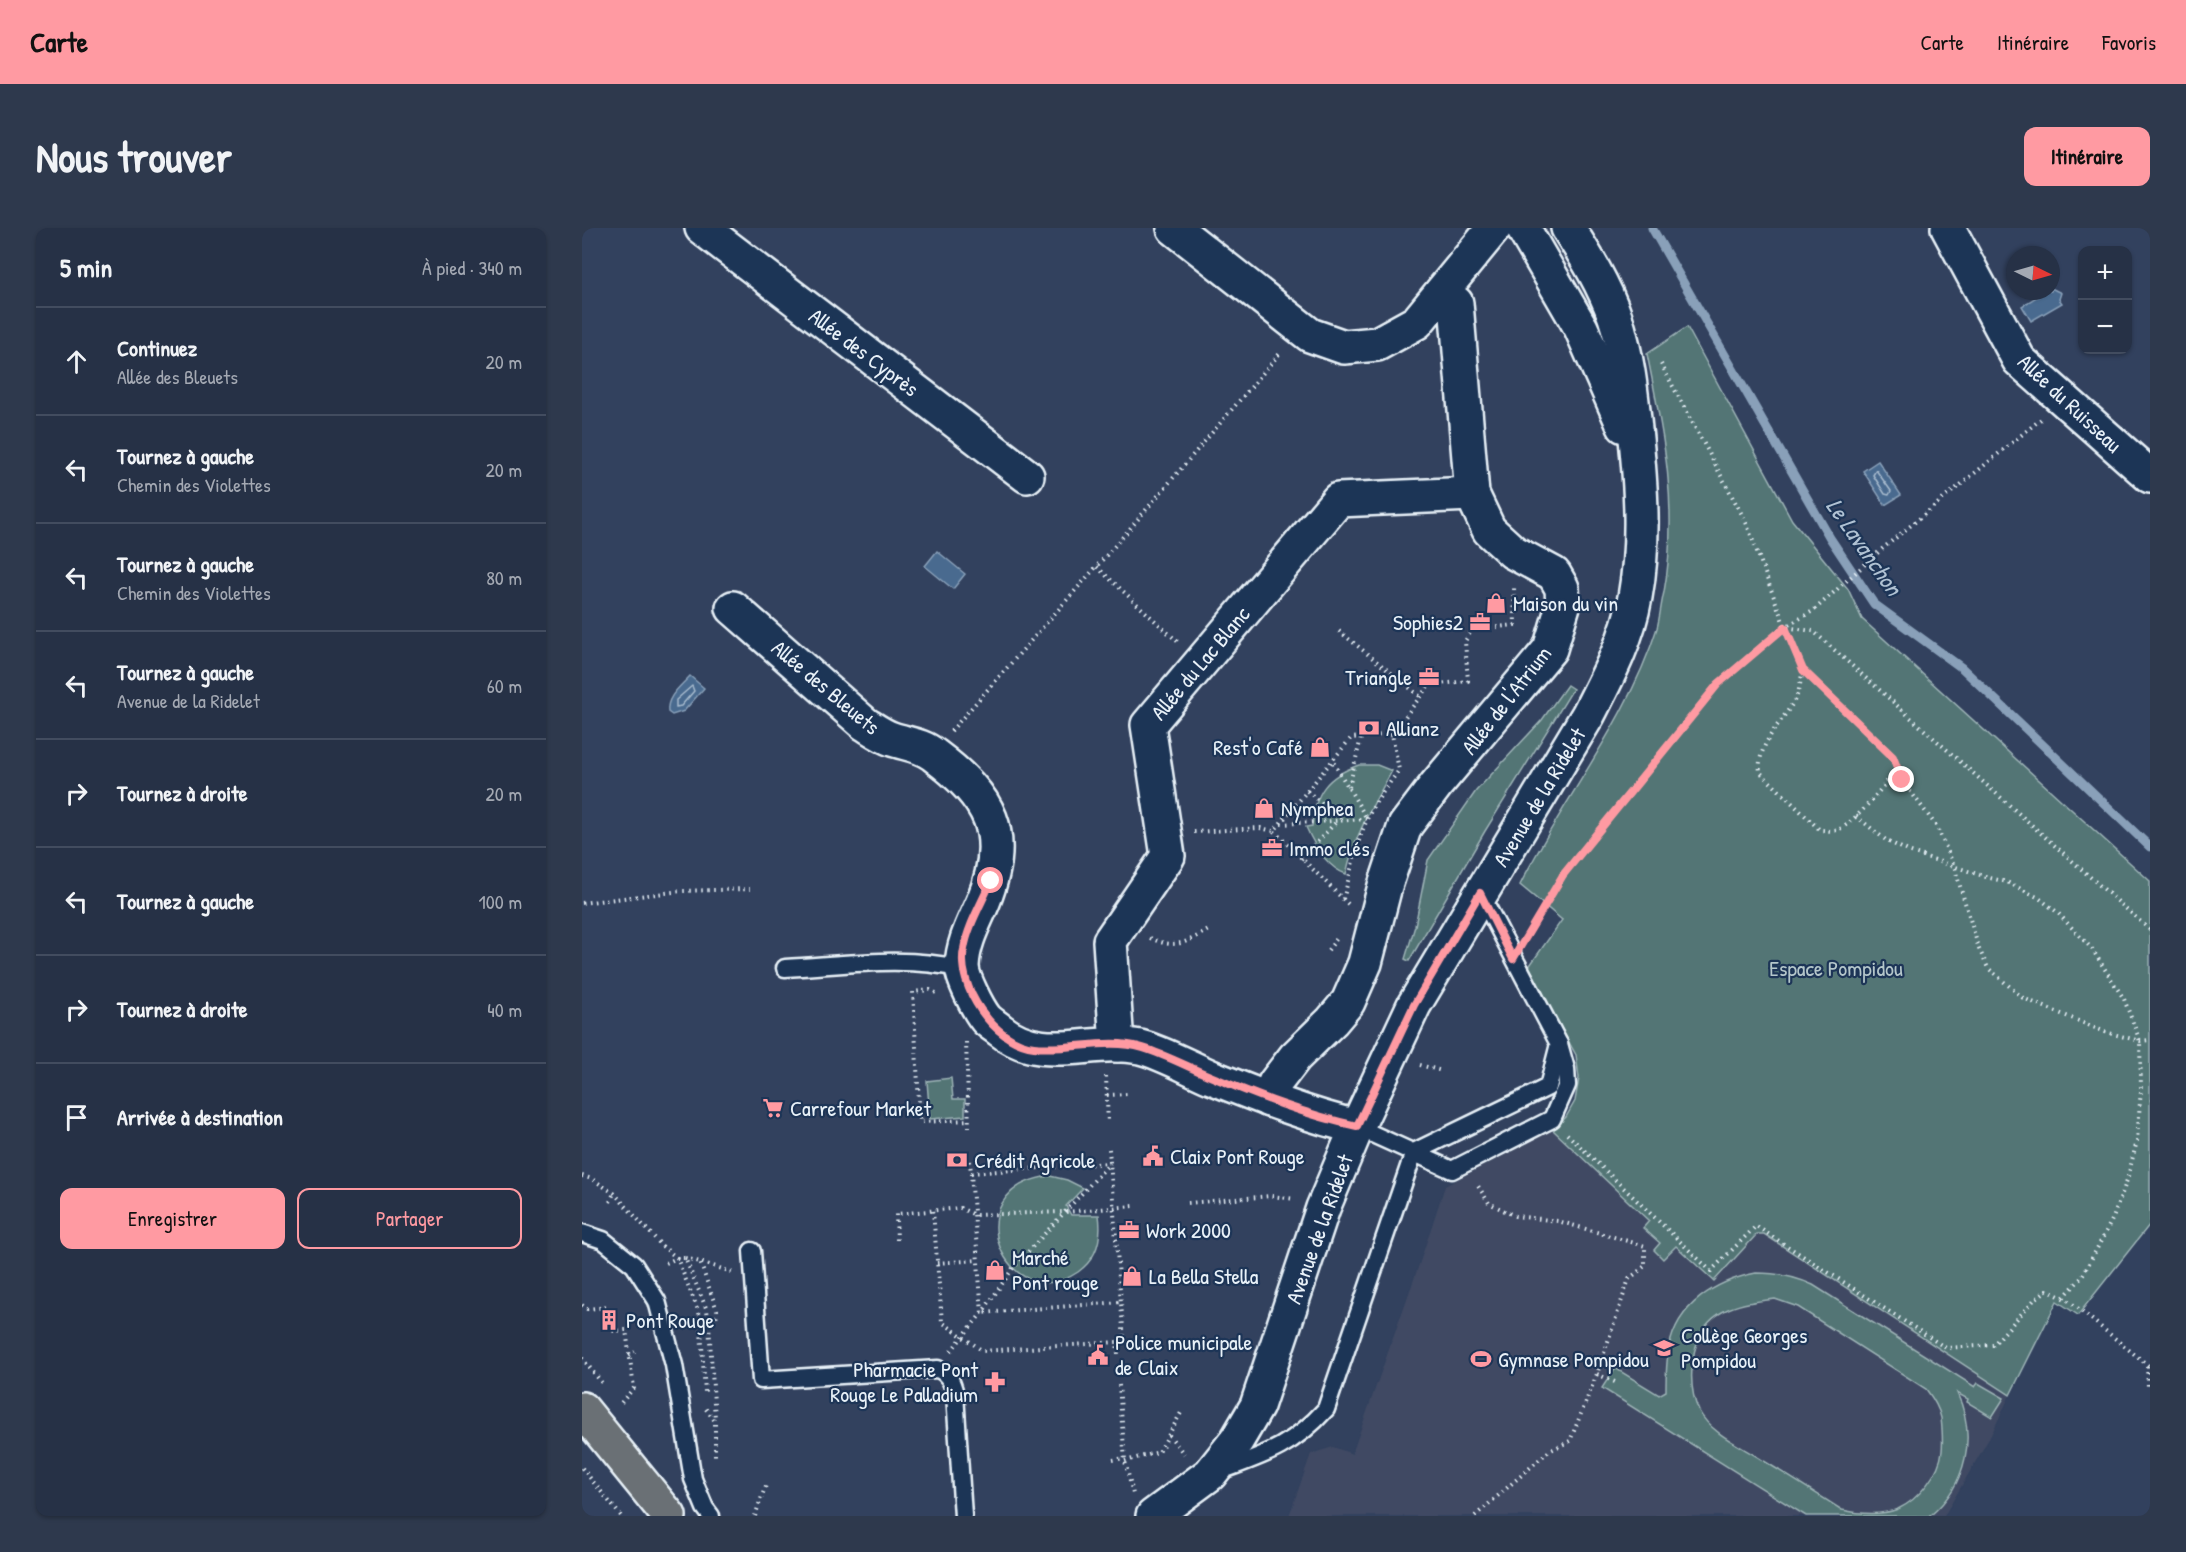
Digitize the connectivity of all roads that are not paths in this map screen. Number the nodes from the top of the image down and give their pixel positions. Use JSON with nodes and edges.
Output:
{"nodes":[{"id":1,"x":702,"y":228,"type":"edge"},
{"id":2,"x":1174,"y":228,"type":"edge"},
{"id":3,"x":1494,"y":228,"type":"edge"},
{"id":4,"x":1523,"y":228,"type":"edge"},
{"id":5,"x":1568,"y":228,"type":"edge"},
{"id":6,"x":1948,"y":228,"type":"edge"},
{"id":7,"x":1442,"y":292,"type":"junction"},
{"id":8,"x":1639,"y":461,"type":"junction"},
{"id":9,"x":1027,"y":476,"type":"dead end"},
{"id":10,"x":2150,"y":476,"type":"edge"},
{"id":11,"x":1472,"y":494,"type":"junction"},
{"id":12,"x":733,"y":608,"type":"dead end"},
{"id":13,"x":1480,"y":893,"type":"junction"},
{"id":14,"x":785,"y":968,"type":"dead end"},
{"id":15,"x":953,"y":979,"type":"junction"},
{"id":16,"x":1559,"y":1044,"type":"junction"},
{"id":17,"x":1111,"y":1045,"type":"junction"},
{"id":18,"x":1269,"y":1100,"type":"junction"},
{"id":19,"x":1357,"y":1126,"type":"junction"},
{"id":20,"x":1414,"y":1152,"type":"junction"},
{"id":21,"x":582,"y":1233,"type":"edge"},
{"id":22,"x":752,"y":1251,"type":"dead end"},
{"id":23,"x":582,"y":1409,"type":"edge"},
{"id":24,"x":1210,"y":1474,"type":"junction"},
{"id":25,"x":1145,"y":1510,"type":"edge"},
{"id":26,"x":669,"y":1516,"type":"edge"},
{"id":27,"x":711,"y":1516,"type":"edge"},
{"id":28,"x":963,"y":1516,"type":"edge"}],
"edges":[{"from":1,"to":9,"type":"street","name":"Allée des Cyprès"},
{"from":2,"to":7,"type":"street"},
{"from":3,"to":7,"type":"street"},
{"from":4,"to":8,"type":"street","name":"Avenue de la Ridelet"},
{"from":5,"to":8,"type":"street","name":"Avenue de la Ridelet"},
{"from":6,"to":10,"type":"street","name":"Allée du Ruisseau"},
{"from":7,"to":11,"type":"street","name":"Allée de l'Atrium"},
{"from":8,"to":13,"type":"street","name":"Avenue de la Ridelet"},
{"from":11,"to":17,"type":"street","name":"Allée du Lac Blanc"},
{"from":11,"to":18,"type":"street","name":"Allée de l'Atrium"},
{"from":12,"to":15,"type":"street","name":"Allée des Bleuets"},
{"from":13,"to":16,"type":"lane"},
{"from":13,"to":19,"type":"street","name":"Avenue de la Ridelet"},
{"from":14,"to":15,"type":"lane"},
{"from":15,"to":17,"type":"street"},
{"from":16,"to":20,"type":"lane"},
{"from":16,"to":20,"type":"lane"},
{"from":17,"to":18,"type":"street"},
{"from":18,"to":19,"type":"street"},
{"from":19,"to":20,"type":"lane"},
{"from":19,"to":24,"type":"street","name":"Avenue de la Ridelet"},
{"from":20,"to":24,"type":"lane"},
{"from":21,"to":27,"type":"lane"},
{"from":22,"to":28,"type":"lane"},
{"from":23,"to":26,"type":"main road"},
{"from":24,"to":25,"type":"street","name":"Avenue de la Ridelet"}]}
